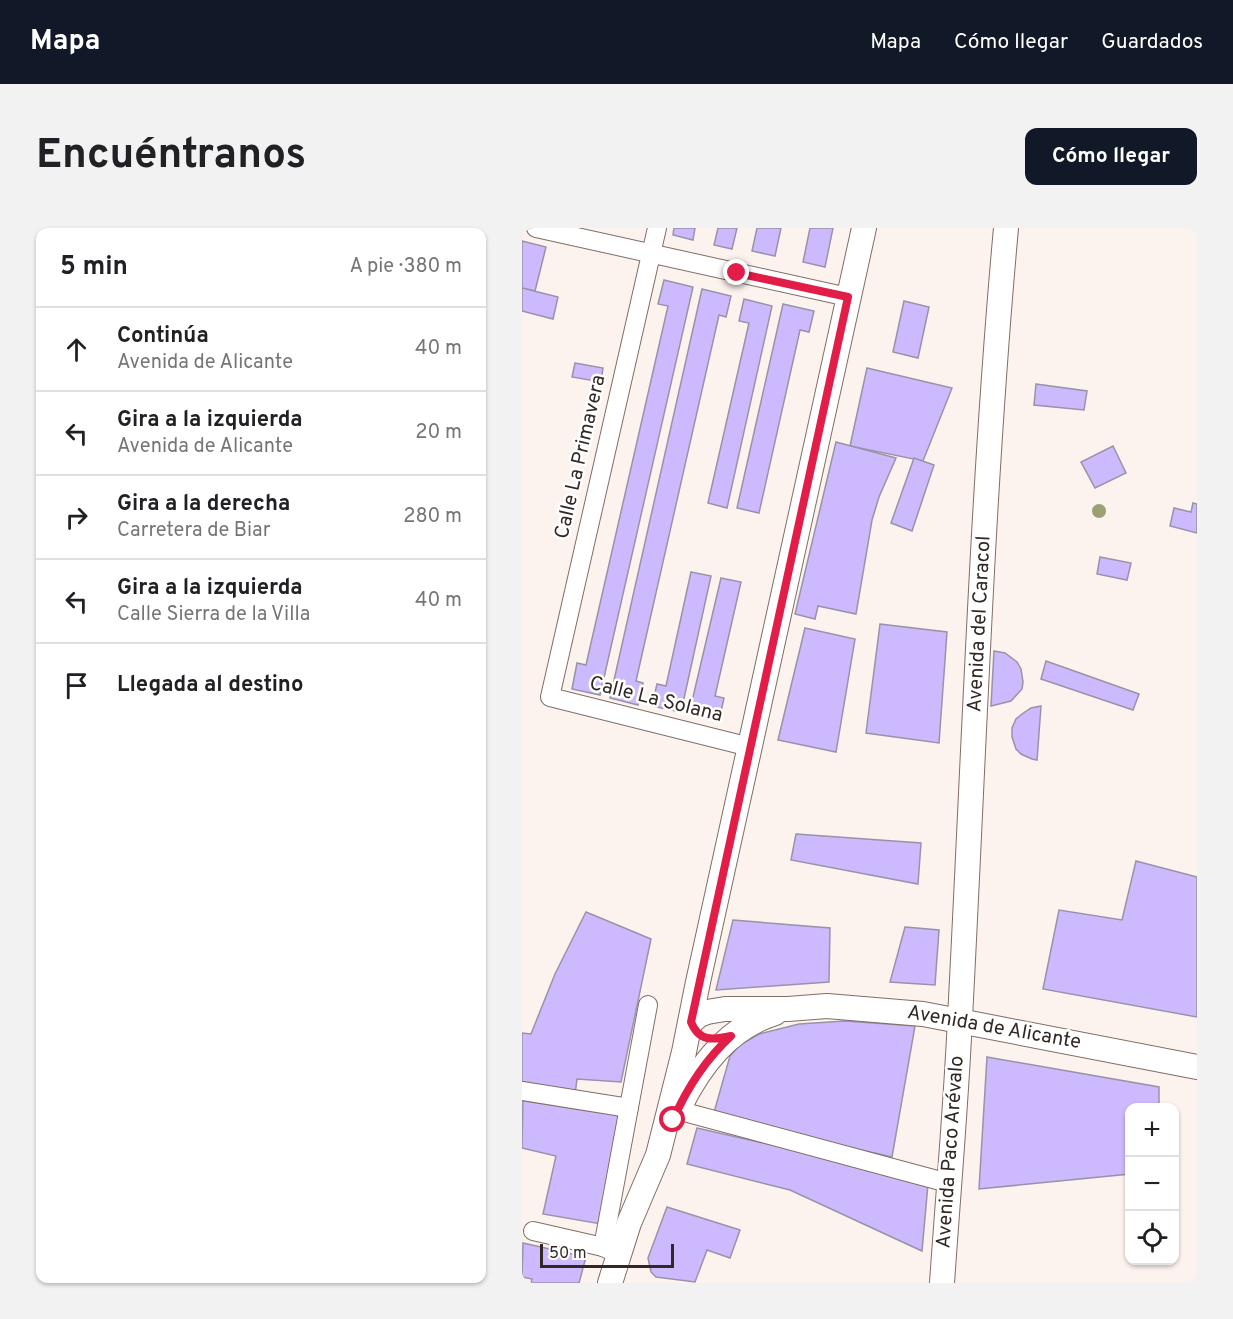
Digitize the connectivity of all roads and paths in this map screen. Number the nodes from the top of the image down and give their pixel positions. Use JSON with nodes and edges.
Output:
{"nodes":[{"id":1,"x":536,"y":228,"type":"edge"},
{"id":2,"x":657,"y":228,"type":"edge"},
{"id":3,"x":864,"y":228,"type":"edge"},
{"id":4,"x":1006,"y":228,"type":"edge"},
{"id":5,"x":651,"y":254,"type":"junction"},
{"id":6,"x":848,"y":297,"type":"junction"},
{"id":7,"x":550,"y":697,"type":"joint"},
{"id":8,"x":750,"y":747,"type":"junction"},
{"id":9,"x":698,"y":982,"type":"junction"},
{"id":10,"x":648,"y":1005,"type":"dead end"},
{"id":11,"x":725,"y":1009,"type":"junction"},
{"id":12,"x":788,"y":1009,"type":"junction"},
{"id":13,"x":960,"y":1021,"type":"junction"},
{"id":14,"x":691,"y":1022,"type":"junction"},
{"id":15,"x":731,"y":1036,"type":"junction"},
{"id":16,"x":1197,"y":1067,"type":"edge"},
{"id":17,"x":522,"y":1091,"type":"edge"},
{"id":18,"x":629,"y":1108,"type":"junction"},
{"id":19,"x":677,"y":1110,"type":"junction"},
{"id":20,"x":658,"y":1155,"type":"junction"},
{"id":21,"x":949,"y":1180,"type":"junction"},
{"id":22,"x":533,"y":1230,"type":"dead end"},
{"id":23,"x":610,"y":1251,"type":"junction"},
{"id":24,"x":610,"y":1283,"type":"edge"},
{"id":25,"x":942,"y":1283,"type":"edge"}],
"edges":[{"from":1,"to":5,"type":"street"},
{"from":2,"to":5,"type":"street","name":"Calle La Primavera"},
{"from":3,"to":6,"type":"main road"},
{"from":4,"to":13,"type":"main road","name":"Avenida del Caracol"},
{"from":5,"to":6,"type":"street"},
{"from":5,"to":7,"type":"street","name":"Calle La Primavera"},
{"from":6,"to":8,"type":"main road"},
{"from":7,"to":8,"type":"street","name":"Calle La Solana"},
{"from":8,"to":9,"type":"main road"},
{"from":9,"to":11,"type":"main road"},
{"from":9,"to":14,"type":"main road"},
{"from":10,"to":18,"type":"street"},
{"from":11,"to":12,"type":"main road","name":"Avenida de Alicante"},
{"from":11,"to":14,"type":"main road","name":"Avenida de Alicante"},
{"from":12,"to":13,"type":"main road","name":"Avenida de Alicante"},
{"from":12,"to":15,"type":"main road","name":"Avenida de Alicante"},
{"from":13,"to":16,"type":"main road","name":"Avenida de Alicante"},
{"from":13,"to":21,"type":"main road","name":"Avenida Paco Arévalo"},
{"from":14,"to":15,"type":"main road","name":"Avenida de Alicante"},
{"from":14,"to":20,"type":"main road","name":"Avenida de Alicante"},
{"from":15,"to":19,"type":"main road","name":"Avenida de Alicante"},
{"from":17,"to":18,"type":"street"},
{"from":18,"to":23,"type":"street"},
{"from":19,"to":20,"type":"main road","name":"Avenida de Alicante"},
{"from":19,"to":21,"type":"street"},
{"from":20,"to":23,"type":"main road","name":"Avenida de Alicante"},
{"from":21,"to":25,"type":"main road","name":"Avenida Paco Arévalo"},
{"from":22,"to":23,"type":"street"},
{"from":23,"to":24,"type":"main road","name":"Avenida de Alicante"}]}
